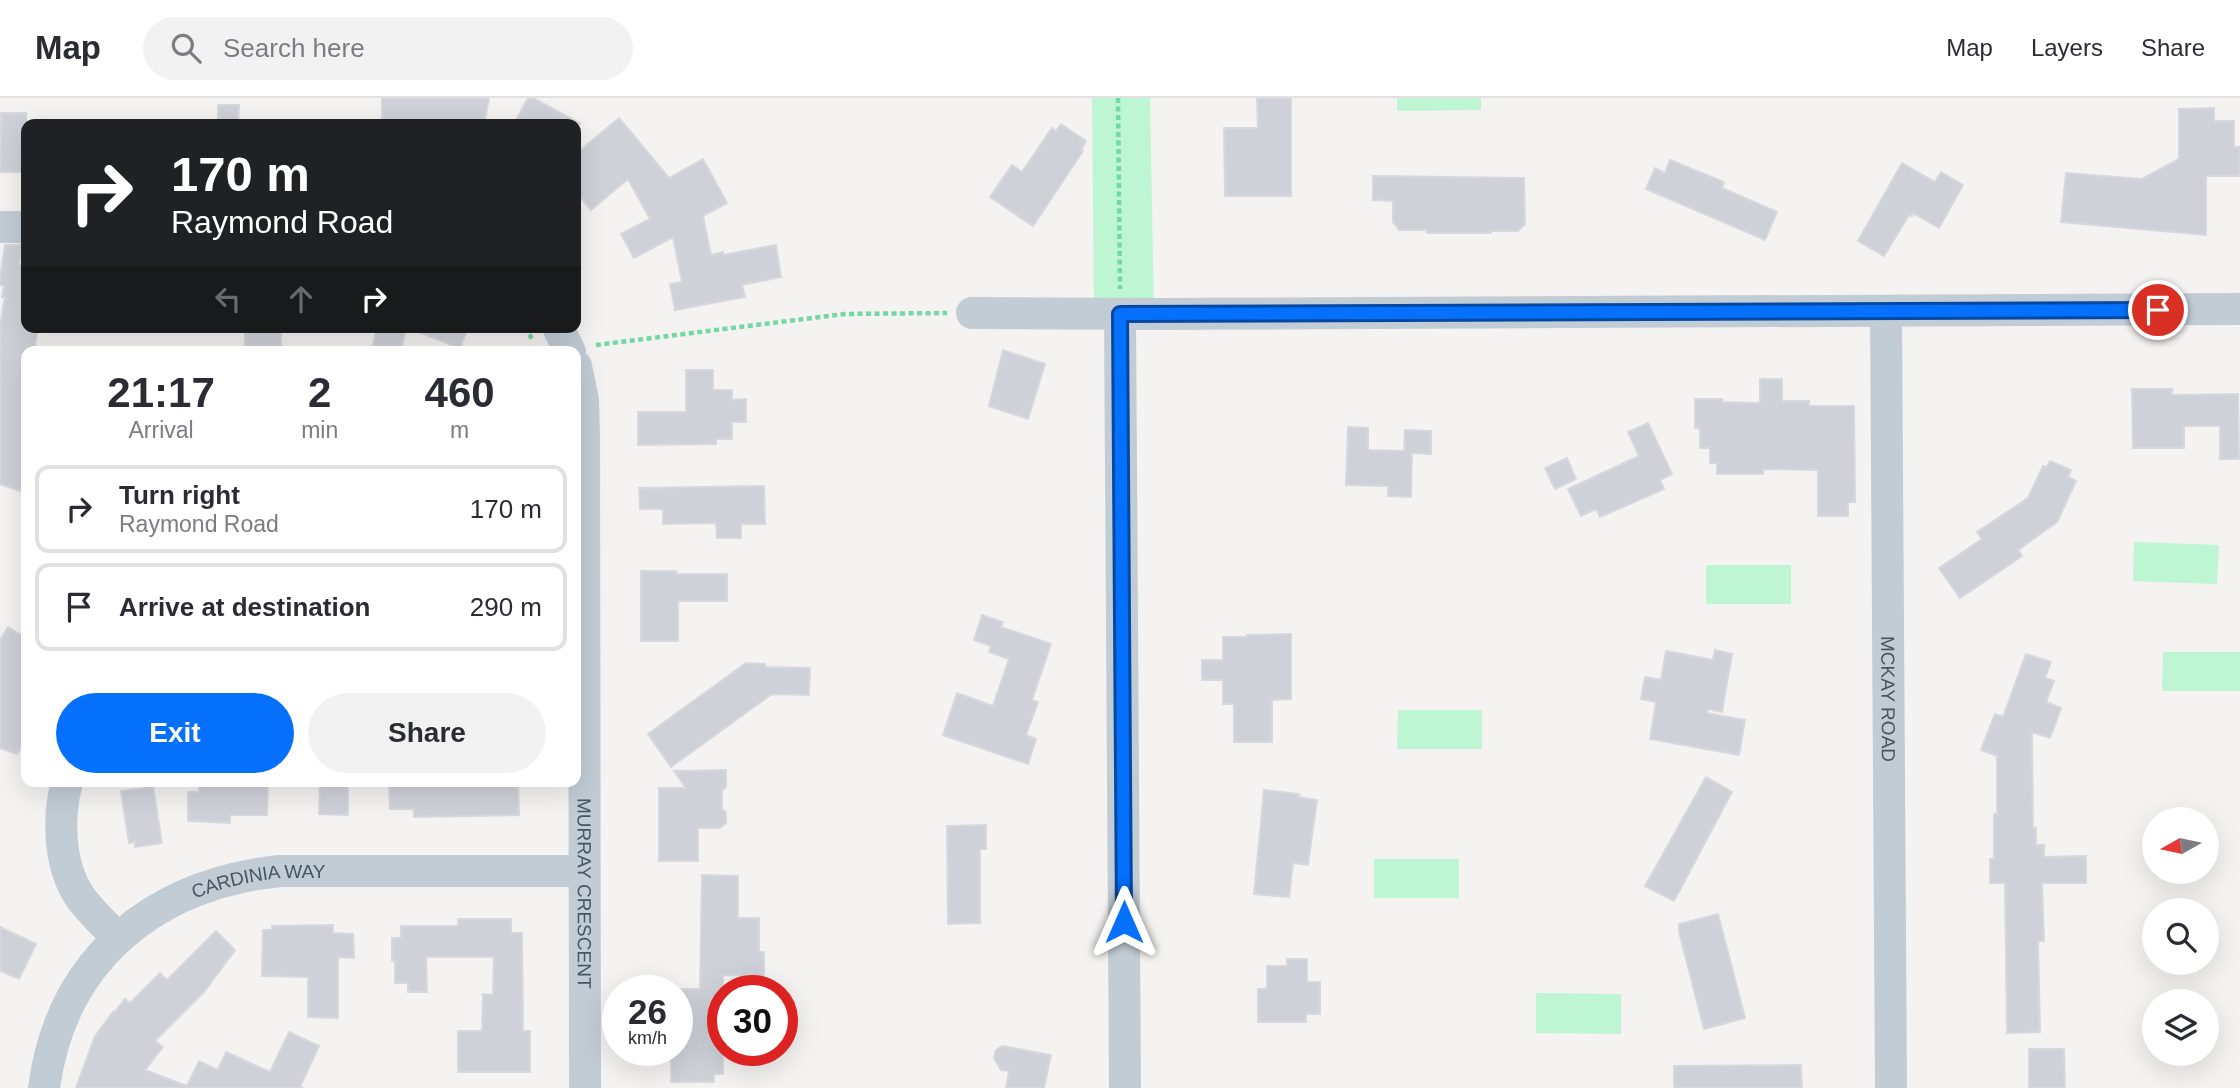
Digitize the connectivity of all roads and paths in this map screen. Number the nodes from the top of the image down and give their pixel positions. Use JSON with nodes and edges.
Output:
{"nodes":[{"id":1,"x":1118,"y":98,"type":"edge"},
{"id":2,"x":0,"y":227,"type":"edge"},
{"id":3,"x":21,"y":227,"type":"edge"},
{"id":4,"x":2240,"y":309,"type":"edge"},
{"id":5,"x":1886,"y":311,"type":"junction"},
{"id":6,"x":972,"y":313,"type":"joint"},
{"id":7,"x":1120,"y":314,"type":"junction"},
{"id":8,"x":581,"y":354,"type":"edge"},
{"id":9,"x":67,"y":787,"type":"edge"},
{"id":10,"x":584,"y":871,"type":"junction"},
{"id":11,"x":117,"y":937,"type":"junction"},
{"id":12,"x":44,"y":1088,"type":"edge"},
{"id":13,"x":585,"y":1088,"type":"edge"},
{"id":14,"x":1125,"y":1088,"type":"edge"},
{"id":15,"x":1891,"y":1088,"type":"edge"}],
"edges":[{"from":1,"to":7,"type":"path"},
{"from":2,"to":3,"type":"street"},
{"from":4,"to":5,"type":"street"},
{"from":5,"to":7,"type":"street"},
{"from":5,"to":15,"type":"street","name":"MCKAY ROAD"},
{"from":6,"to":7,"type":"street"},
{"from":6,"to":8,"type":"path"},
{"from":7,"to":14,"type":"street"},
{"from":8,"to":10,"type":"street","name":"MURRAY CRESCENT"},
{"from":9,"to":11,"type":"street"},
{"from":10,"to":11,"type":"street","name":"CARDINIA WAY"},
{"from":10,"to":13,"type":"street","name":"MURRAY CRESCENT"},
{"from":11,"to":12,"type":"street","name":"CARDINIA WAY"}]}
